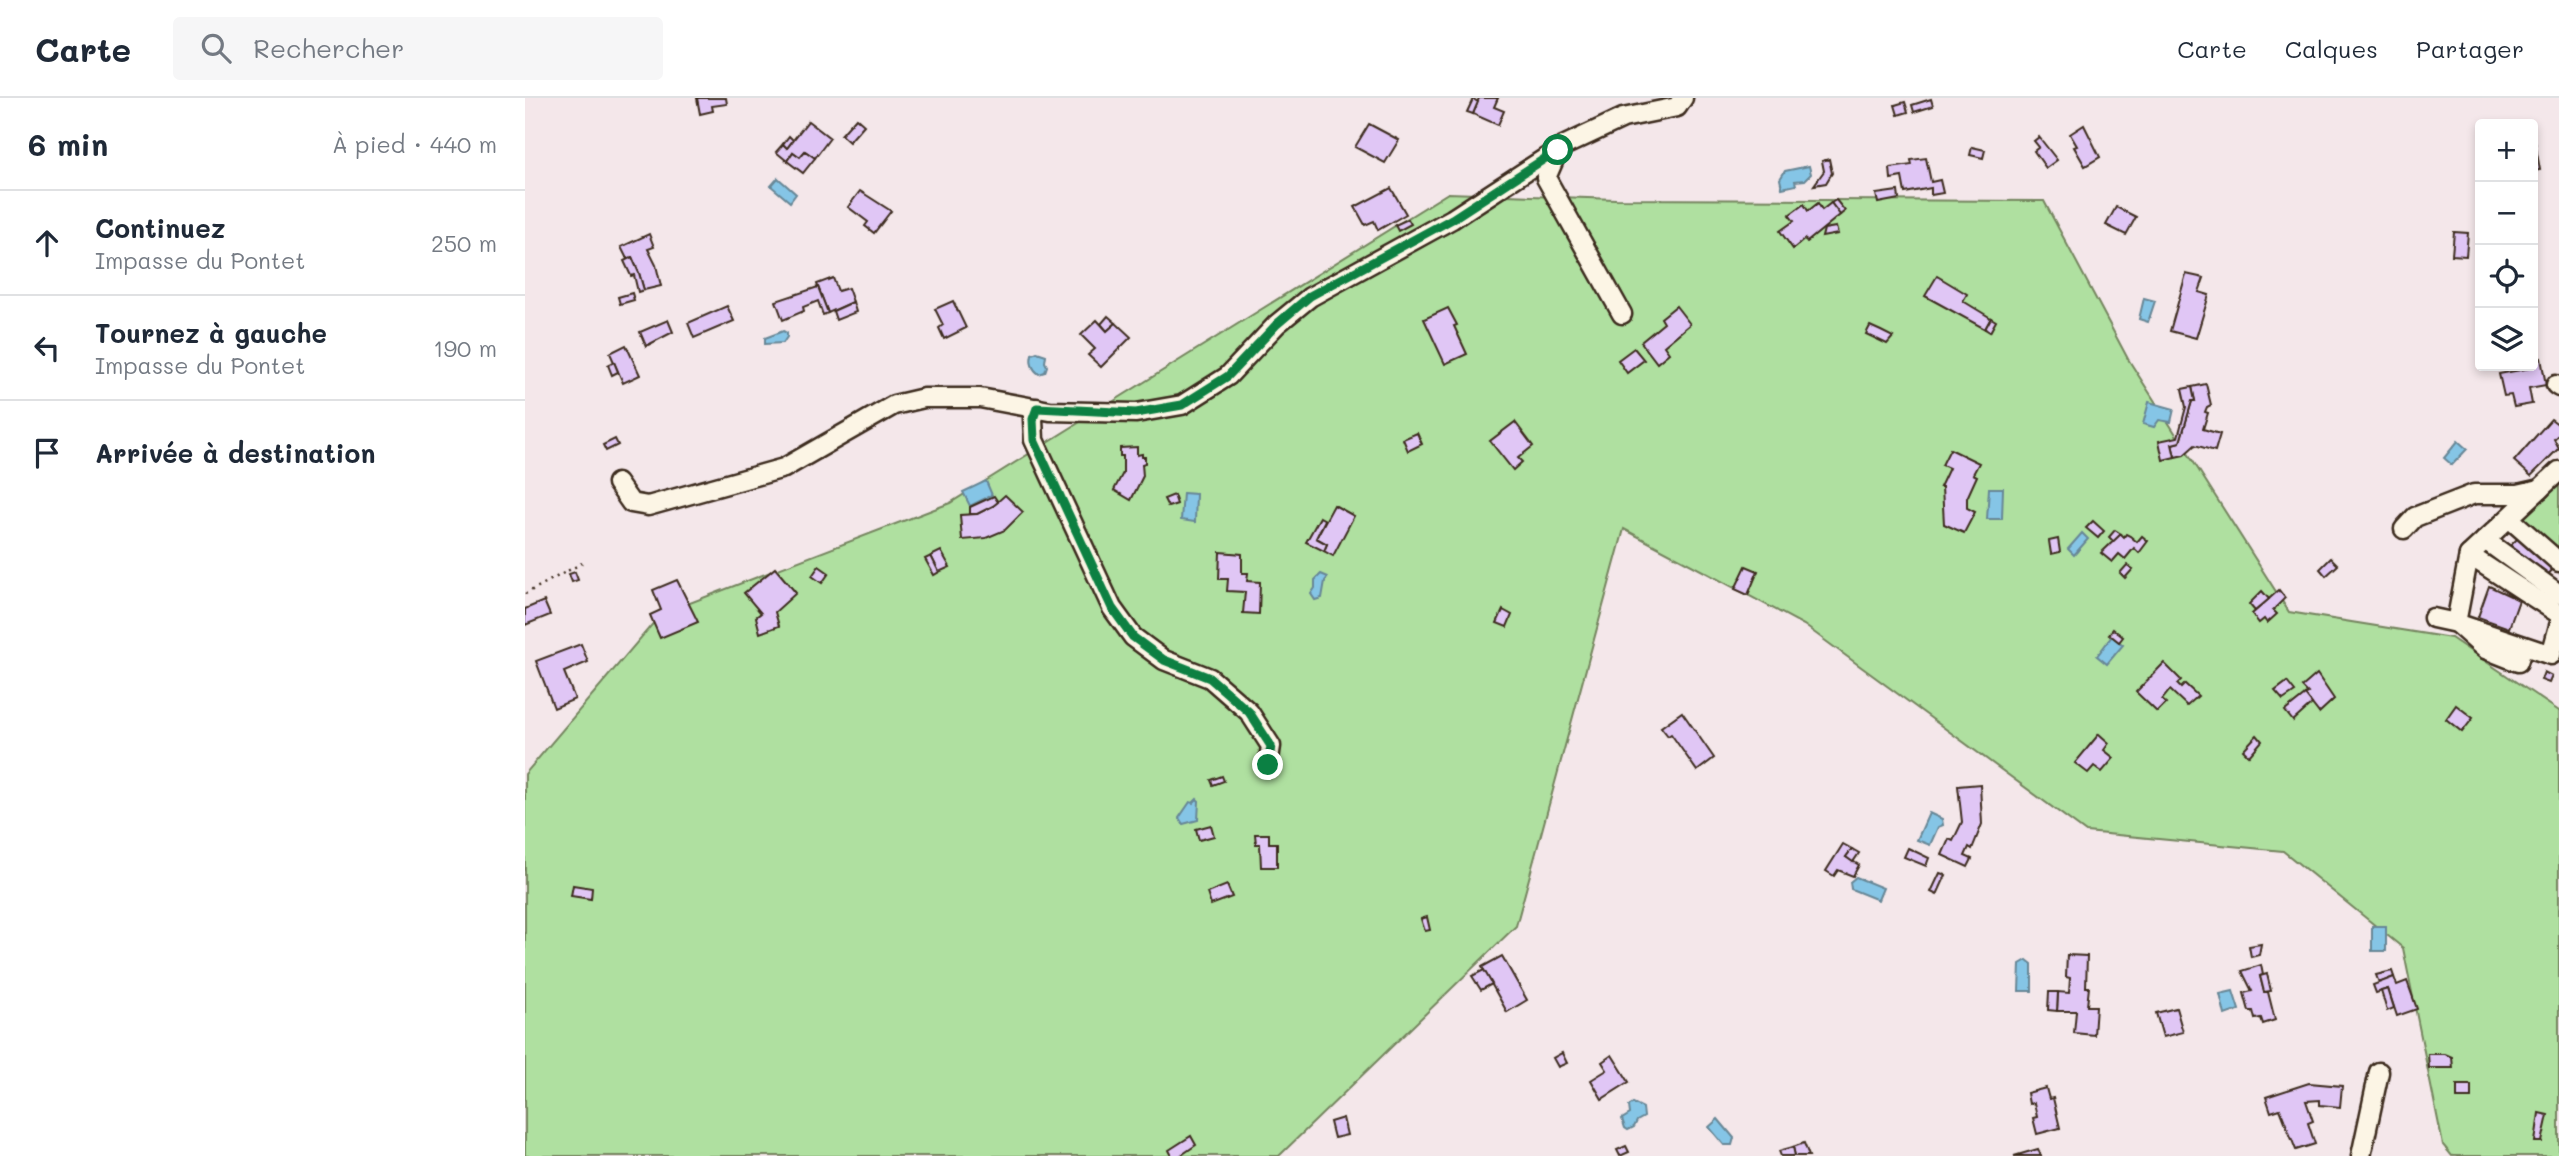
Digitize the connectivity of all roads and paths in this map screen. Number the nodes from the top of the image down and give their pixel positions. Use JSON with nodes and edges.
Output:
{"nodes":[{"id":1,"x":1683,"y":98,"type":"edge"},
{"id":2,"x":1558,"y":150,"type":"junction"},
{"id":3,"x":1622,"y":314,"type":"dead end"},
{"id":4,"x":1037,"y":408,"type":"junction"},
{"id":5,"x":2559,"y":471,"type":"edge"},
{"id":6,"x":617,"y":483,"type":"dead end"},
{"id":7,"x":2540,"y":489,"type":"junction"},
{"id":8,"x":2508,"y":518,"type":"junction"},
{"id":9,"x":2404,"y":529,"type":"dead end"},
{"id":10,"x":2486,"y":540,"type":"junction"},
{"id":11,"x":2469,"y":555,"type":"junction"},
{"id":12,"x":584,"y":562,"type":"dead end"},
{"id":13,"x":2559,"y":562,"type":"edge"},
{"id":14,"x":525,"y":594,"type":"edge"},
{"id":15,"x":2559,"y":594,"type":"edge"},
{"id":16,"x":2559,"y":614,"type":"edge"},
{"id":17,"x":2433,"y":618,"type":"dead end"},
{"id":18,"x":2456,"y":623,"type":"junction"},
{"id":19,"x":2559,"y":626,"type":"edge"},
{"id":20,"x":1268,"y":765,"type":"dead end"},
{"id":21,"x":2379,"y":1072,"type":"dead end"},
{"id":22,"x":2361,"y":1156,"type":"edge"}],
"edges":[{"from":1,"to":2,"type":"street"},
{"from":2,"to":3,"type":"street"},
{"from":2,"to":4,"type":"street"},
{"from":4,"to":6,"type":"street"},
{"from":4,"to":20,"type":"street"},
{"from":5,"to":7,"type":"street"},
{"from":7,"to":8,"type":"street"},
{"from":7,"to":9,"type":"street"},
{"from":8,"to":10,"type":"street"},
{"from":8,"to":13,"type":"street"},
{"from":10,"to":11,"type":"street"},
{"from":10,"to":15,"type":"street"},
{"from":11,"to":16,"type":"street"},
{"from":11,"to":18,"type":"street"},
{"from":12,"to":14,"type":"path"},
{"from":17,"to":18,"type":"street"},
{"from":18,"to":19,"type":"street"},
{"from":21,"to":22,"type":"street"}]}
